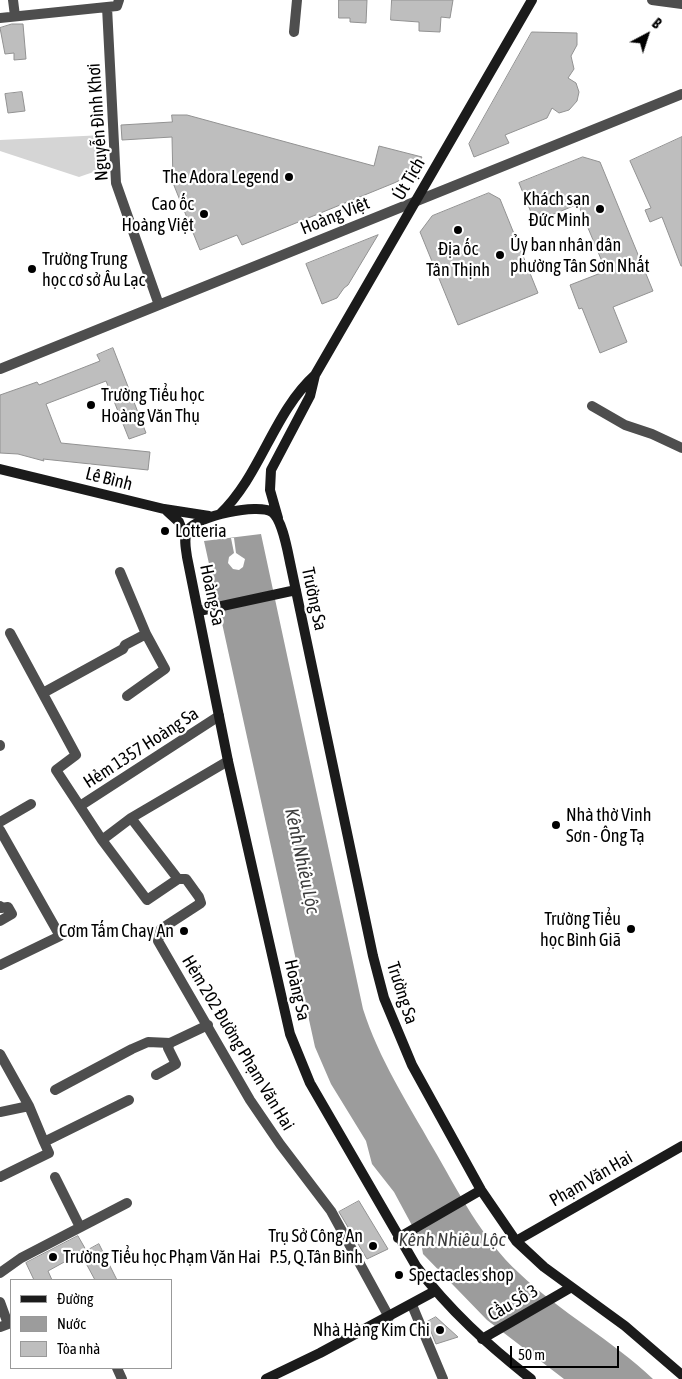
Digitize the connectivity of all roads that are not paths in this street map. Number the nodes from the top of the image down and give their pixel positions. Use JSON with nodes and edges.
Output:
{"nodes":[{"id":1,"x":13,"y":0,"type":"edge"},
{"id":2,"x":119,"y":0,"type":"edge"},
{"id":3,"x":297,"y":0,"type":"edge"},
{"id":4,"x":532,"y":0,"type":"edge"},
{"id":5,"x":652,"y":0,"type":"edge"},
{"id":6,"x":682,"y":4,"type":"edge"},
{"id":7,"x":107,"y":7,"type":"junction"},
{"id":8,"x":15,"y":16,"type":"junction"},
{"id":9,"x":0,"y":18,"type":"edge"},
{"id":10,"x":294,"y":32,"type":"dead end"},
{"id":11,"x":682,"y":94,"type":"edge"},
{"id":12,"x":416,"y":201,"type":"junction"},
{"id":13,"x":160,"y":305,"type":"junction"},
{"id":14,"x":0,"y":370,"type":"edge"},
{"id":15,"x":315,"y":375,"type":"junction"},
{"id":16,"x":592,"y":406,"type":"dead end"},
{"id":17,"x":682,"y":448,"type":"edge"},
{"id":18,"x":273,"y":463,"type":"joint"},
{"id":19,"x":0,"y":469,"type":"edge"},
{"id":20,"x":164,"y":509,"type":"junction"},
{"id":21,"x":216,"y":515,"type":"junction"},
{"id":22,"x":278,"y":519,"type":"junction"},
{"id":23,"x":185,"y":537,"type":"junction"},
{"id":24,"x":120,"y":572,"type":"dead end"},
{"id":25,"x":296,"y":590,"type":"junction"},
{"id":26,"x":199,"y":611,"type":"junction"},
{"id":27,"x":10,"y":632,"type":"dead end"},
{"id":28,"x":146,"y":634,"type":"junction"},
{"id":29,"x":43,"y":693,"type":"junction"},
{"id":30,"x":127,"y":696,"type":"dead end"},
{"id":31,"x":219,"y":716,"type":"junction"},
{"id":32,"x":228,"y":761,"type":"junction"},
{"id":33,"x":31,"y":804,"type":"dead end"},
{"id":34,"x":80,"y":806,"type":"junction"},
{"id":35,"x":131,"y":818,"type":"junction"},
{"id":36,"x":0,"y":822,"type":"edge"},
{"id":37,"x":0,"y":830,"type":"edge"},
{"id":38,"x":102,"y":840,"type":"junction"},
{"id":39,"x":178,"y":880,"type":"junction"},
{"id":40,"x":0,"y":906,"type":"edge"},
{"id":41,"x":0,"y":921,"type":"edge"},
{"id":42,"x":0,"y":965,"type":"edge"},
{"id":43,"x":208,"y":1025,"type":"junction"},
{"id":44,"x":170,"y":1043,"type":"junction"},
{"id":45,"x":0,"y":1054,"type":"edge"},
{"id":46,"x":156,"y":1075,"type":"dead end"},
{"id":47,"x":55,"y":1090,"type":"dead end"},
{"id":48,"x":129,"y":1100,"type":"dead end"},
{"id":49,"x":29,"y":1106,"type":"junction"},
{"id":50,"x":0,"y":1112,"type":"edge"},
{"id":51,"x":44,"y":1142,"type":"junction"},
{"id":52,"x":682,"y":1146,"type":"edge"},
{"id":53,"x":55,"y":1177,"type":"dead end"},
{"id":54,"x":0,"y":1178,"type":"edge"},
{"id":55,"x":480,"y":1190,"type":"junction"},
{"id":56,"x":127,"y":1203,"type":"dead end"},
{"id":57,"x":80,"y":1227,"type":"junction"},
{"id":58,"x":398,"y":1238,"type":"junction"},
{"id":59,"x":516,"y":1241,"type":"junction"},
{"id":60,"x":0,"y":1273,"type":"edge"},
{"id":61,"x":570,"y":1288,"type":"junction"},
{"id":62,"x":435,"y":1291,"type":"junction"},
{"id":63,"x":0,"y":1302,"type":"edge"},
{"id":64,"x":412,"y":1305,"type":"junction"},
{"id":65,"x":389,"y":1318,"type":"junction"},
{"id":66,"x":0,"y":1327,"type":"edge"},
{"id":67,"x":482,"y":1339,"type":"junction"},
{"id":68,"x":682,"y":1375,"type":"edge"},
{"id":69,"x":266,"y":1379,"type":"edge"},
{"id":70,"x":443,"y":1379,"type":"edge"},
{"id":71,"x":531,"y":1379,"type":"edge"}],
"edges":[{"from":1,"to":8,"type":"street"},
{"from":2,"to":7,"type":"street"},
{"from":3,"to":10,"type":"street"},
{"from":4,"to":12,"type":"street","name":"Út Tịch"},
{"from":5,"to":6,"type":"street"},
{"from":7,"to":8,"type":"street"},
{"from":7,"to":13,"type":"street","name":"Nguyễn Đình Khơi"},
{"from":8,"to":9,"type":"street"},
{"from":11,"to":12,"type":"street","name":"Hoàng Việt"},
{"from":12,"to":13,"type":"street","name":"Hoàng Việt"},
{"from":12,"to":15,"type":"street","name":"Út Tịch"},
{"from":13,"to":14,"type":"street","name":"Hoàng Việt"},
{"from":15,"to":18,"type":"street","name":"Út Tịch"},
{"from":15,"to":21,"type":"street","name":"Út Tịch"},
{"from":16,"to":17,"type":"street"},
{"from":18,"to":22,"type":"street","name":"Trường Sa"},
{"from":19,"to":20,"type":"street","name":"Lê Bình"},
{"from":20,"to":21,"type":"street","name":"Lê Bình"},
{"from":20,"to":23,"type":"street","name":"Hoàng Sa"},
{"from":21,"to":22,"type":"street"},
{"from":21,"to":23,"type":"street"},
{"from":22,"to":25,"type":"street","name":"Trường Sa"},
{"from":23,"to":26,"type":"street","name":"Hoàng Sa"},
{"from":24,"to":28,"type":"street"},
{"from":25,"to":26,"type":"street"},
{"from":25,"to":55,"type":"street","name":"Trường Sa"},
{"from":26,"to":31,"type":"street","name":"Hoàng Sa"},
{"from":27,"to":29,"type":"street"},
{"from":28,"to":29,"type":"street"},
{"from":28,"to":30,"type":"street"},
{"from":29,"to":34,"type":"street"},
{"from":31,"to":32,"type":"street","name":"Hoàng Sa"},
{"from":31,"to":34,"type":"street","name":"Hẻm 1357 Hoàng Sa"},
{"from":32,"to":35,"type":"street"},
{"from":32,"to":58,"type":"street","name":"Hoàng Sa"},
{"from":33,"to":36,"type":"street"},
{"from":34,"to":38,"type":"street"},
{"from":35,"to":38,"type":"street"},
{"from":35,"to":39,"type":"street"},
{"from":37,"to":42,"type":"street"},
{"from":38,"to":39,"type":"street"},
{"from":39,"to":43,"type":"street","name":"Hẻm 202 Đường Phạm Văn Hai"},
{"from":40,"to":41,"type":"street"},
{"from":43,"to":44,"type":"street"},
{"from":43,"to":65,"type":"street","name":"Hẻm 202 Đường Phạm Văn Hai"},
{"from":44,"to":46,"type":"street"},
{"from":44,"to":47,"type":"street"},
{"from":45,"to":49,"type":"street"},
{"from":48,"to":51,"type":"street"},
{"from":49,"to":50,"type":"street"},
{"from":49,"to":51,"type":"street"},
{"from":51,"to":54,"type":"street"},
{"from":52,"to":59,"type":"street","name":"Phạm Văn Hai"},
{"from":53,"to":57,"type":"street"},
{"from":55,"to":58,"type":"street"},
{"from":55,"to":59,"type":"street","name":"Trường Sa"},
{"from":56,"to":57,"type":"street"},
{"from":57,"to":60,"type":"street"},
{"from":58,"to":62,"type":"street","name":"Hoàng Sa"},
{"from":59,"to":61,"type":"street","name":"Trường Sa"},
{"from":61,"to":67,"type":"street","name":"Cầu Số 3"},
{"from":61,"to":68,"type":"street","name":"Trường Sa"},
{"from":62,"to":64,"type":"street"},
{"from":62,"to":67,"type":"street","name":"Hoàng Sa"},
{"from":63,"to":66,"type":"street"},
{"from":64,"to":65,"type":"street"},
{"from":64,"to":70,"type":"street"},
{"from":65,"to":69,"type":"street"},
{"from":67,"to":71,"type":"street","name":"Hoàng Sa"}]}
